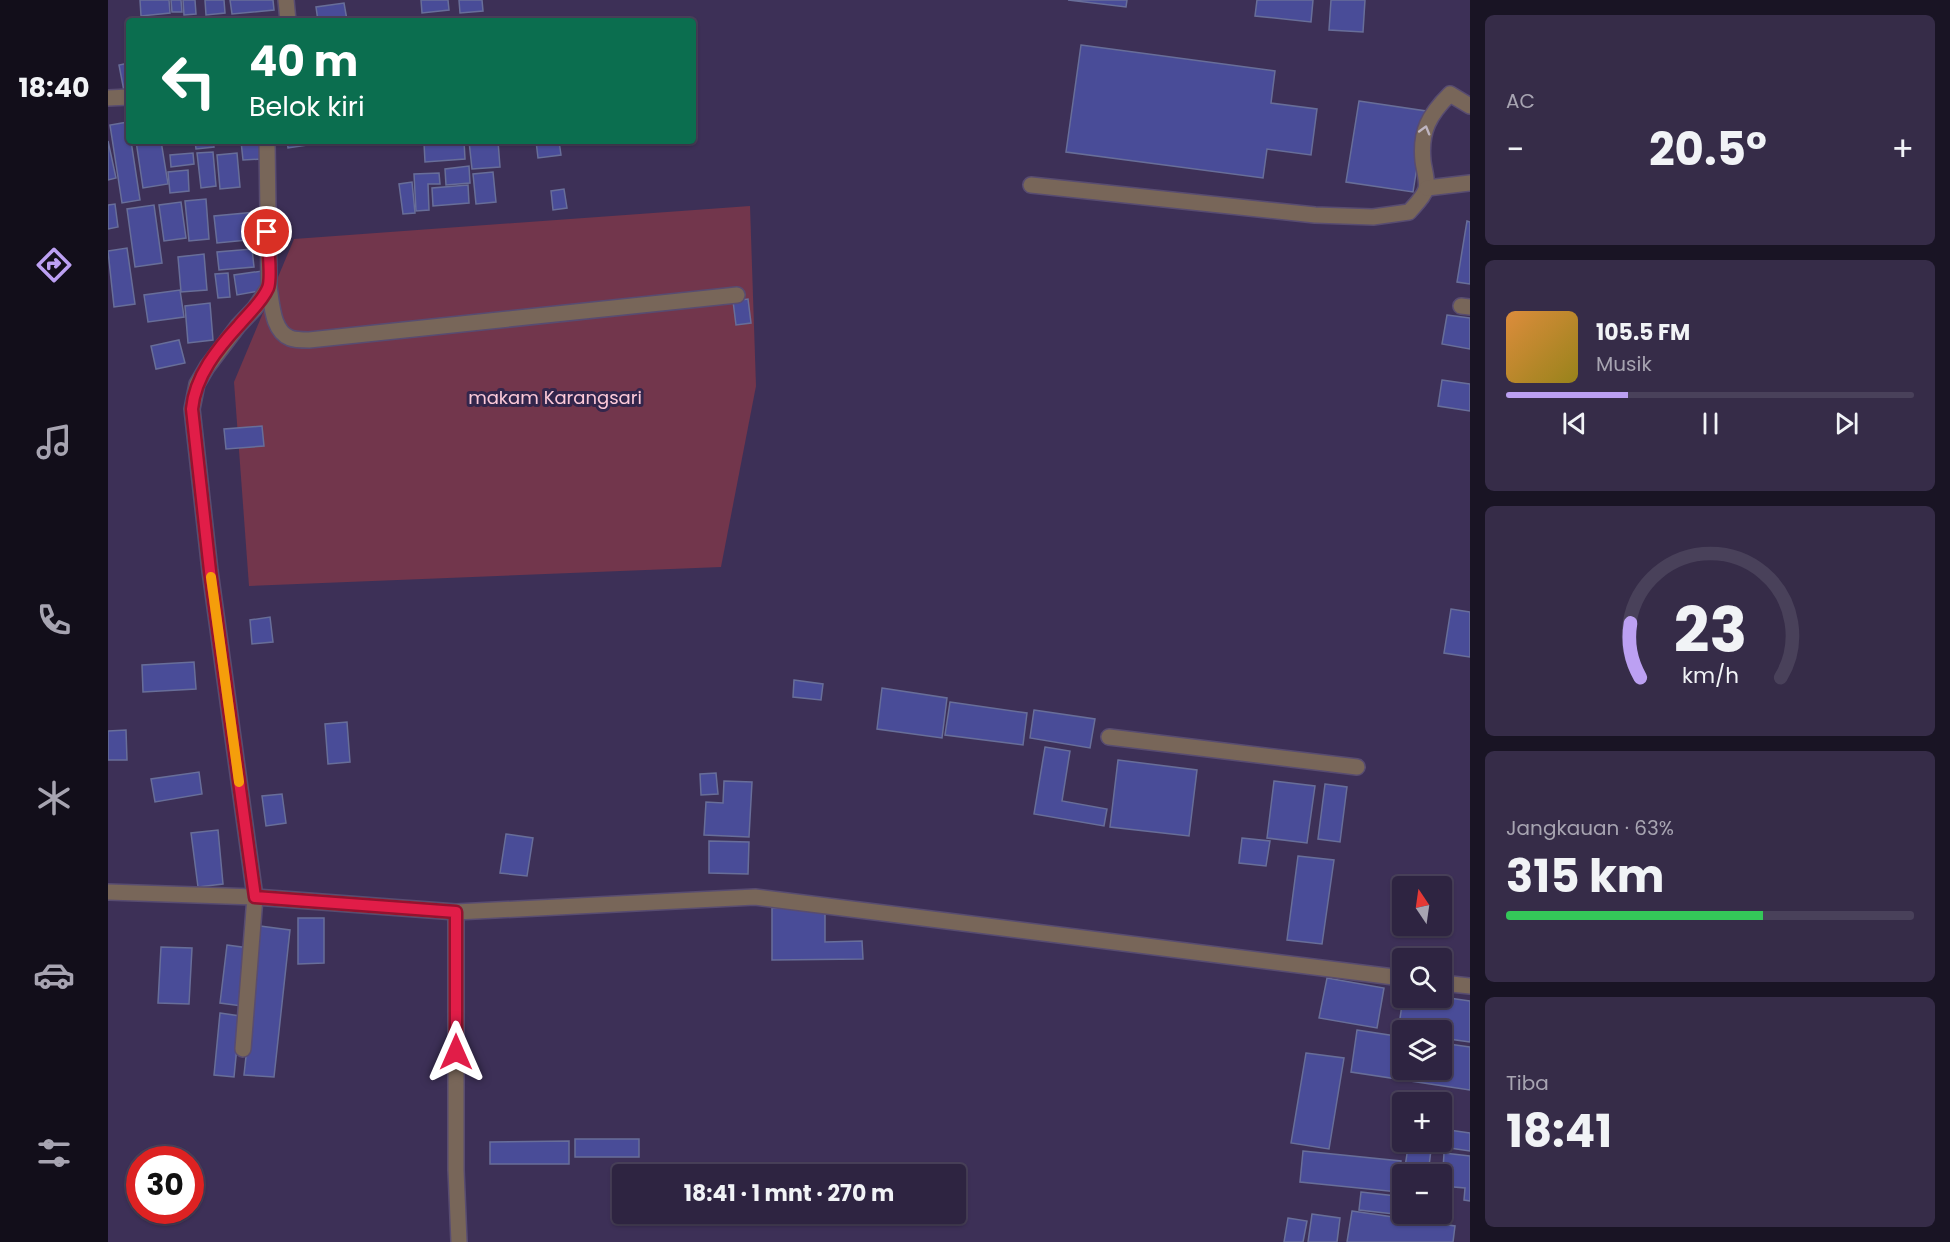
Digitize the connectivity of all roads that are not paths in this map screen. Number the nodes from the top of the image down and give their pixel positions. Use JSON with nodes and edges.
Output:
{"nodes":[{"id":1,"x":286,"y":0,"type":"edge"},
{"id":2,"x":288,"y":18,"type":"edge"},
{"id":3,"x":126,"y":97,"type":"edge"},
{"id":4,"x":108,"y":98,"type":"edge"},
{"id":5,"x":1470,"y":106,"type":"edge"},
{"id":6,"x":267,"y":144,"type":"edge"},
{"id":7,"x":1470,"y":183,"type":"edge"},
{"id":8,"x":1032,"y":185,"type":"dead end"},
{"id":9,"x":1427,"y":188,"type":"junction"},
{"id":10,"x":269,"y":286,"type":"junction"},
{"id":11,"x":737,"y":295,"type":"dead end"},
{"id":12,"x":1109,"y":737,"type":"dead end"},
{"id":13,"x":1357,"y":768,"type":"dead end"},
{"id":14,"x":108,"y":892,"type":"edge"},
{"id":15,"x":255,"y":897,"type":"junction"},
{"id":16,"x":456,"y":912,"type":"junction"},
{"id":17,"x":1392,"y":977,"type":"edge"},
{"id":18,"x":1452,"y":984,"type":"edge"},
{"id":19,"x":1470,"y":986,"type":"edge"},
{"id":20,"x":243,"y":1048,"type":"dead end"},
{"id":21,"x":459,"y":1242,"type":"edge"}],
"edges":[{"from":1,"to":2,"type":"street"},
{"from":3,"to":4,"type":"street"},
{"from":9,"to":5,"type":"street","one_way":true},
{"from":6,"to":10,"type":"street"},
{"from":7,"to":9,"type":"street"},
{"from":8,"to":9,"type":"street"},
{"from":10,"to":11,"type":"street"},
{"from":10,"to":15,"type":"street"},
{"from":12,"to":13,"type":"street"},
{"from":14,"to":15,"type":"street"},
{"from":15,"to":16,"type":"street"},
{"from":15,"to":20,"type":"street"},
{"from":16,"to":17,"type":"street"},
{"from":16,"to":21,"type":"street"},
{"from":18,"to":19,"type":"street"}]}
